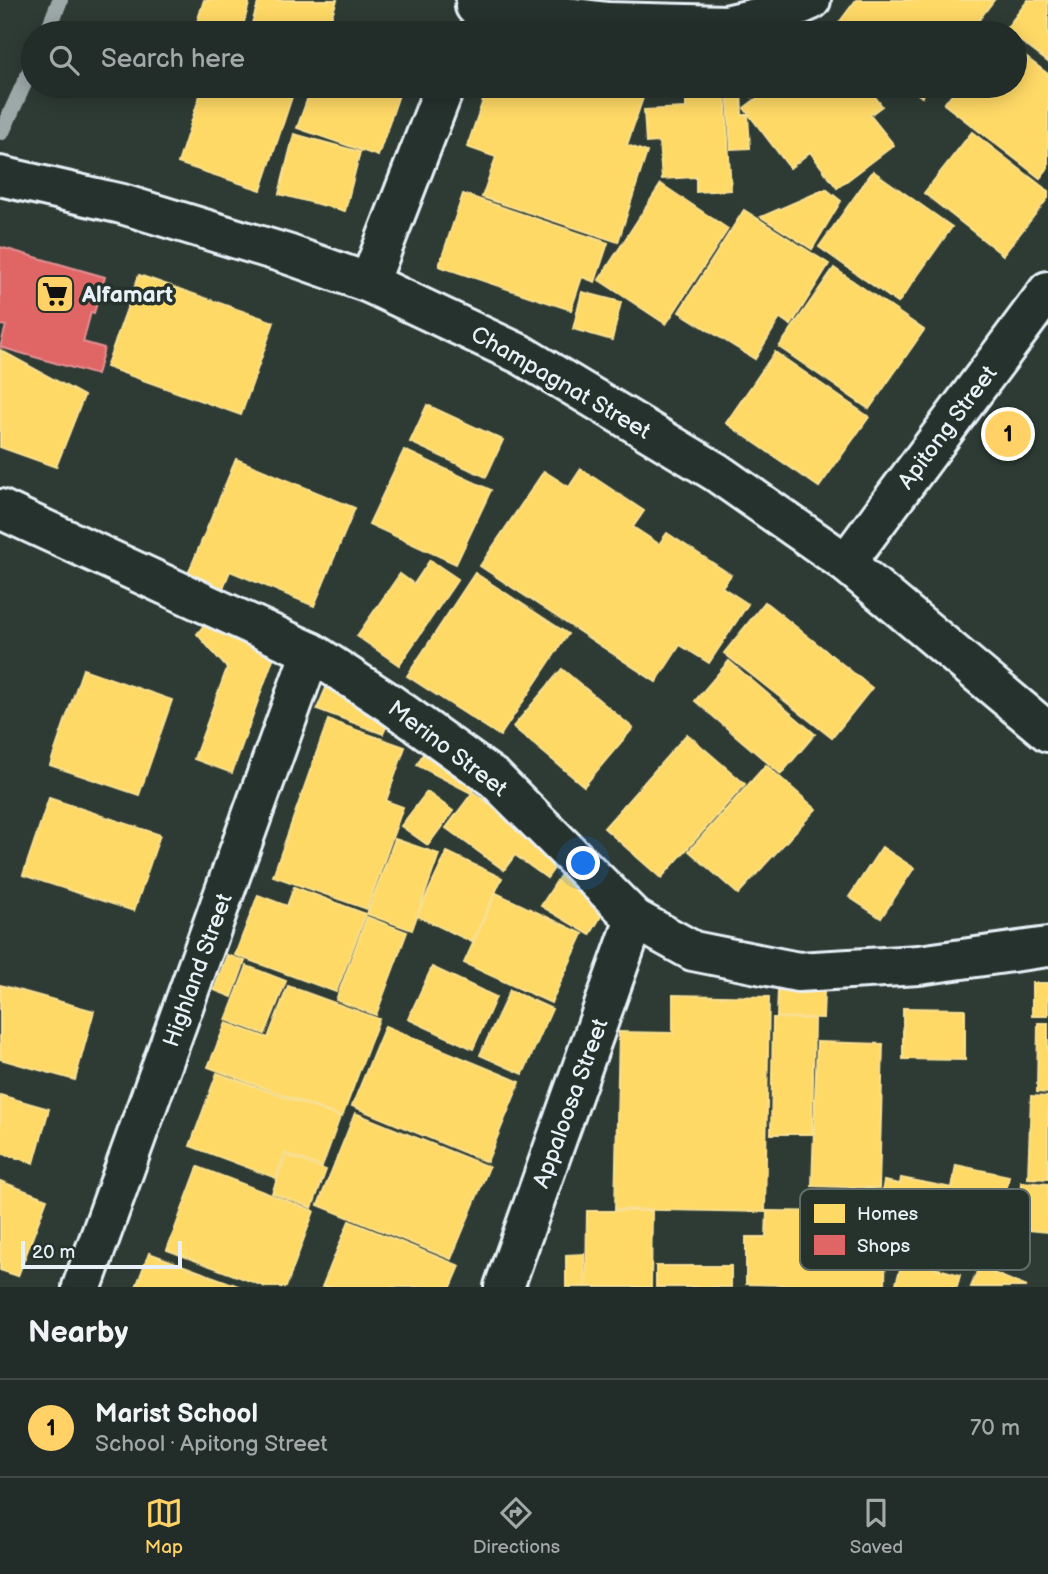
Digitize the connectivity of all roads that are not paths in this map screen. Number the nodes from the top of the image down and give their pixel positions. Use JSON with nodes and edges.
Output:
{"nodes":[{"id":1,"x":811,"y":0,"type":"edge"},
{"id":2,"x":471,"y":13,"type":"edge"},
{"id":3,"x":593,"y":21,"type":"edge"},
{"id":4,"x":743,"y":21,"type":"edge"},
{"id":5,"x":440,"y":98,"type":"edge"},
{"id":6,"x":0,"y":176,"type":"edge"},
{"id":7,"x":369,"y":283,"type":"junction"},
{"id":8,"x":1048,"y":291,"type":"edge"},
{"id":9,"x":0,"y":509,"type":"edge"},
{"id":10,"x":846,"y":563,"type":"junction"},
{"id":11,"x":311,"y":652,"type":"junction"},
{"id":12,"x":1048,"y":732,"type":"edge"},
{"id":13,"x":635,"y":919,"type":"junction"},
{"id":14,"x":1048,"y":947,"type":"edge"},
{"id":15,"x":82,"y":1287,"type":"edge"},
{"id":16,"x":504,"y":1287,"type":"edge"}],
"edges":[{"from":1,"to":4,"type":"street"},
{"from":2,"to":3,"type":"street"},
{"from":5,"to":7,"type":"street"},
{"from":6,"to":7,"type":"street","name":"Champagnat Street"},
{"from":7,"to":10,"type":"street","name":"Champagnat Street"},
{"from":8,"to":10,"type":"street","name":"Apitong Street"},
{"from":9,"to":11,"type":"street","name":"Merino Street"},
{"from":10,"to":12,"type":"street","name":"Champagnat Street"},
{"from":11,"to":13,"type":"street","name":"Merino Street"},
{"from":11,"to":15,"type":"street","name":"Highland Street"},
{"from":13,"to":14,"type":"street","name":"Merino Street"},
{"from":13,"to":16,"type":"street","name":"Appaloosa Street"}]}
